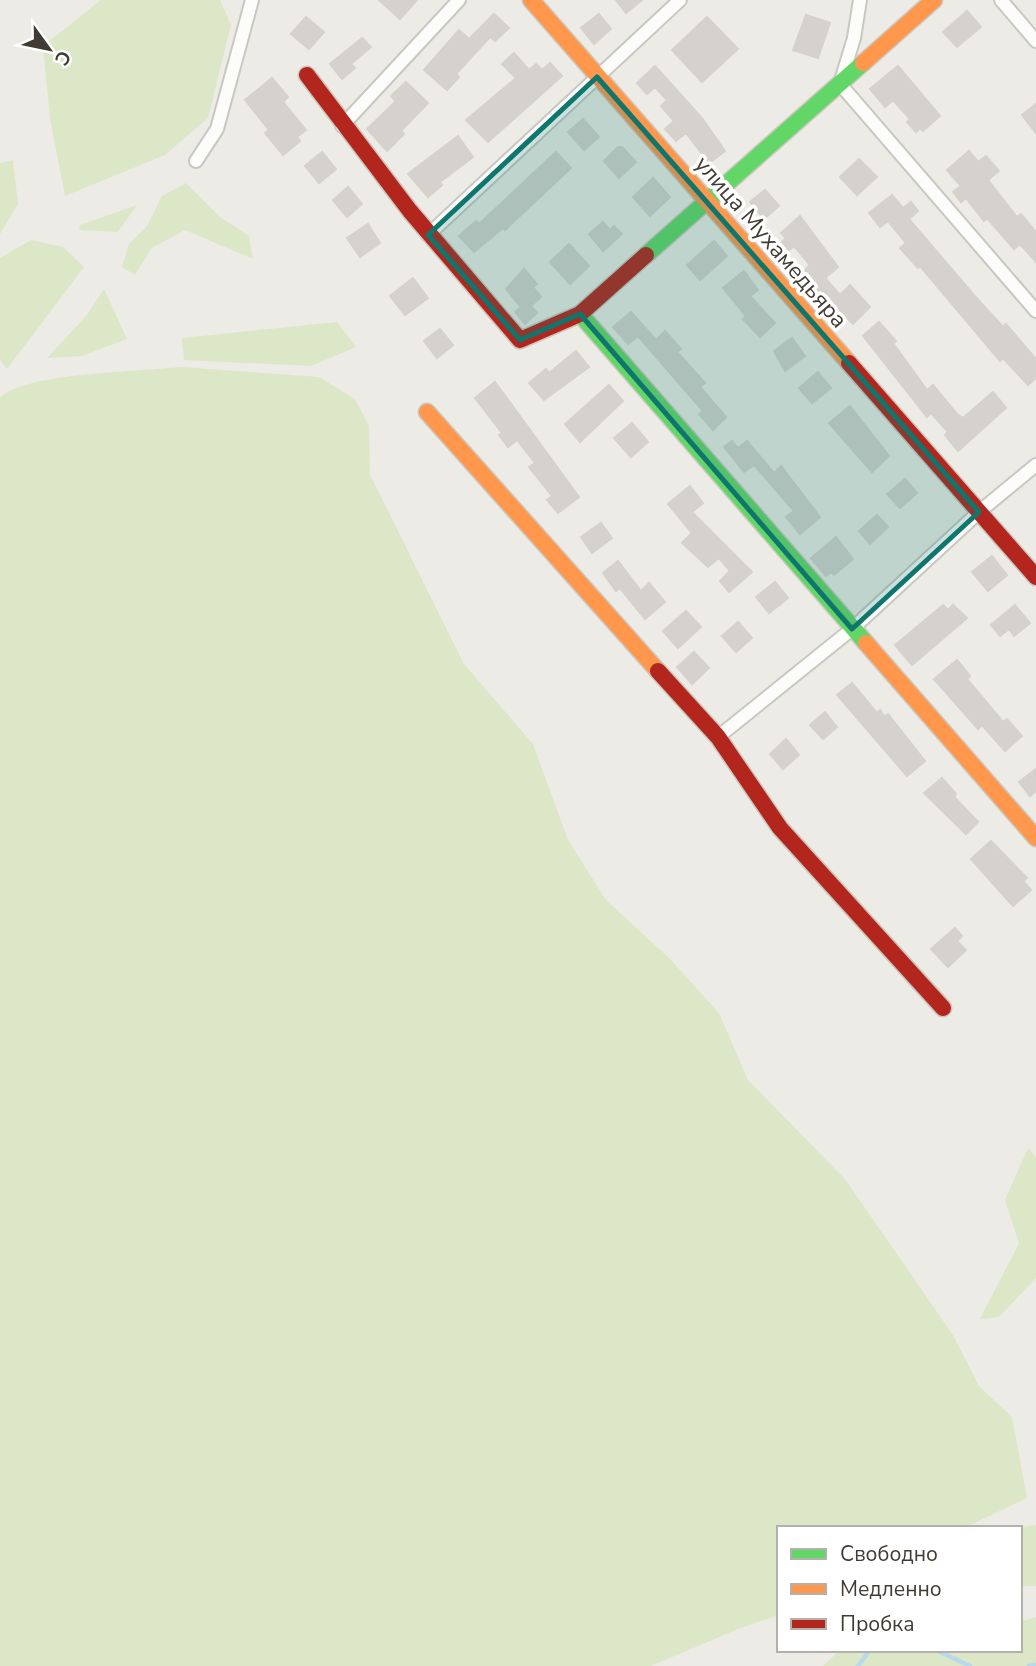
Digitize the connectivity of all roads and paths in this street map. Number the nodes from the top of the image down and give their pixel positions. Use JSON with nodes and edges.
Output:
{"nodes":[{"id":1,"x":252,"y":0,"type":"edge"},
{"id":2,"x":458,"y":0,"type":"edge"},
{"id":3,"x":531,"y":0,"type":"edge"},
{"id":4,"x":680,"y":0,"type":"edge"},
{"id":5,"x":860,"y":0,"type":"edge"},
{"id":6,"x":934,"y":0,"type":"edge"},
{"id":7,"x":1001,"y":0,"type":"edge"},
{"id":8,"x":1036,"y":41,"type":"edge"},
{"id":9,"x":307,"y":75,"type":"dead end"},
{"id":10,"x":597,"y":77,"type":"junction"},
{"id":11,"x":840,"y":84,"type":"junction"},
{"id":12,"x":342,"y":126,"type":"junction"},
{"id":13,"x":196,"y":162,"type":"dead end"},
{"id":14,"x":706,"y":202,"type":"junction"},
{"id":15,"x":428,"y":235,"type":"junction"},
{"id":16,"x":1036,"y":311,"type":"edge"},
{"id":17,"x":580,"y":314,"type":"junction"},
{"id":18,"x":427,"y":412,"type":"dead end"},
{"id":19,"x":1036,"y":465,"type":"edge"},
{"id":20,"x":979,"y":512,"type":"junction"},
{"id":21,"x":1036,"y":577,"type":"edge"},
{"id":22,"x":852,"y":629,"type":"junction"},
{"id":23,"x":718,"y":737,"type":"junction"},
{"id":24,"x":1036,"y":838,"type":"edge"},
{"id":25,"x":943,"y":1008,"type":"dead end"}],
"edges":[{"from":1,"to":13,"type":"street"},
{"from":2,"to":12,"type":"street"},
{"from":3,"to":10,"type":"street","name":"улица Мухамедьяра"},
{"from":4,"to":10,"type":"street"},
{"from":5,"to":11,"type":"street"},
{"from":6,"to":11,"type":"street"},
{"from":7,"to":8,"type":"street"},
{"from":9,"to":12,"type":"street"},
{"from":10,"to":14,"type":"street","name":"улица Мухамедьяра"},
{"from":10,"to":15,"type":"street"},
{"from":11,"to":14,"type":"street"},
{"from":11,"to":16,"type":"street"},
{"from":12,"to":15,"type":"street"},
{"from":14,"to":17,"type":"street"},
{"from":14,"to":20,"type":"street","name":"улица Мухамедьяра"},
{"from":15,"to":17,"type":"street"},
{"from":17,"to":22,"type":"street"},
{"from":18,"to":23,"type":"street"},
{"from":19,"to":20,"type":"street"},
{"from":20,"to":21,"type":"street","name":"улица Мухамедьяра"},
{"from":20,"to":22,"type":"street"},
{"from":22,"to":23,"type":"street"},
{"from":22,"to":24,"type":"street"},
{"from":23,"to":25,"type":"street"}]}
